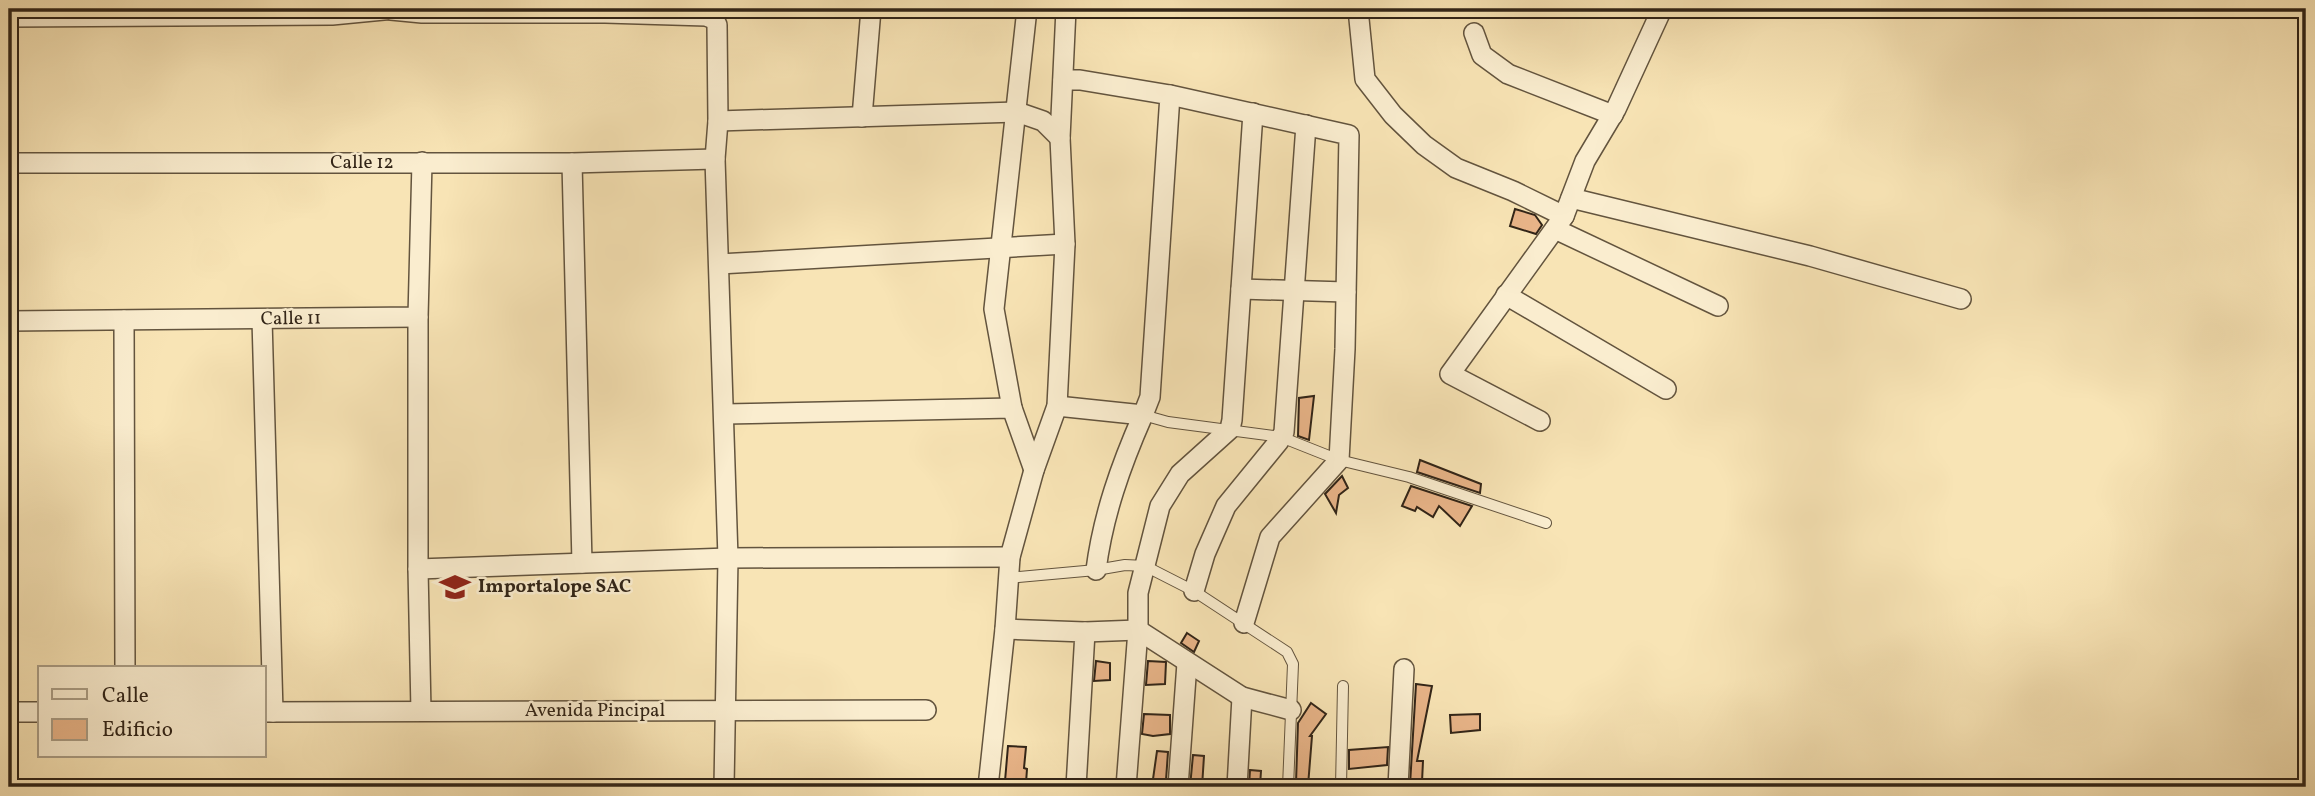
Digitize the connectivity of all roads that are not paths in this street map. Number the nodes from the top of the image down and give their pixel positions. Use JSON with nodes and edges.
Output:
{"nodes":[{"id":1,"x":392,"y":9,"type":"edge"},
{"id":2,"x":871,"y":9,"type":"edge"},
{"id":3,"x":1027,"y":9,"type":"edge"},
{"id":4,"x":1066,"y":9,"type":"edge"},
{"id":5,"x":1357,"y":9,"type":"edge"},
{"id":6,"x":1662,"y":9,"type":"edge"},
{"id":7,"x":607,"y":11,"type":"edge"},
{"id":8,"x":120,"y":12,"type":"edge"},
{"id":9,"x":9,"y":17,"type":"edge"},
{"id":10,"x":1474,"y":33,"type":"dead end"},
{"id":11,"x":1063,"y":80,"type":"junction"},
{"id":12,"x":1170,"y":95,"type":"junction"},
{"id":13,"x":1017,"y":112,"type":"junction"},
{"id":14,"x":1253,"y":113,"type":"junction"},
{"id":15,"x":1613,"y":116,"type":"junction"},
{"id":16,"x":862,"y":117,"type":"junction"},
{"id":17,"x":718,"y":121,"type":"junction"},
{"id":18,"x":1306,"y":125,"type":"junction"},
{"id":19,"x":1060,"y":138,"type":"junction"},
{"id":20,"x":715,"y":159,"type":"junction"},
{"id":21,"x":9,"y":163,"type":"edge"},
{"id":22,"x":422,"y":163,"type":"junction"},
{"id":23,"x":572,"y":163,"type":"junction"},
{"id":24,"x":1563,"y":214,"type":"junction"},
{"id":25,"x":1065,"y":244,"type":"junction"},
{"id":26,"x":1001,"y":248,"type":"junction"},
{"id":27,"x":719,"y":264,"type":"junction"},
{"id":28,"x":1241,"y":289,"type":"junction"},
{"id":29,"x":1294,"y":292,"type":"junction"},
{"id":30,"x":1346,"y":292,"type":"junction"},
{"id":31,"x":1506,"y":295,"type":"junction"},
{"id":32,"x":1961,"y":299,"type":"dead end"},
{"id":33,"x":1718,"y":306,"type":"dead end"},
{"id":34,"x":418,"y":317,"type":"junction"},
{"id":35,"x":262,"y":319,"type":"junction"},
{"id":36,"x":124,"y":320,"type":"junction"},
{"id":37,"x":9,"y":321,"type":"edge"},
{"id":38,"x":1666,"y":389,"type":"dead end"},
{"id":39,"x":1057,"y":407,"type":"junction"},
{"id":40,"x":1012,"y":408,"type":"junction"},
{"id":41,"x":725,"y":414,"type":"junction"},
{"id":42,"x":1143,"y":415,"type":"junction"},
{"id":43,"x":1540,"y":421,"type":"dead end"},
{"id":44,"x":1230,"y":429,"type":"junction"},
{"id":45,"x":1281,"y":437,"type":"junction"},
{"id":46,"x":1339,"y":460,"type":"junction"},
{"id":47,"x":1034,"y":470,"type":"junction"},
{"id":48,"x":1546,"y":523,"type":"dead end"},
{"id":49,"x":1010,"y":557,"type":"junction"},
{"id":50,"x":728,"y":558,"type":"junction"},
{"id":51,"x":582,"y":564,"type":"junction"},
{"id":52,"x":1145,"y":566,"type":"junction"},
{"id":53,"x":418,"y":569,"type":"junction"},
{"id":54,"x":1096,"y":570,"type":"junction"},
{"id":55,"x":1008,"y":578,"type":"junction"},
{"id":56,"x":1194,"y":591,"type":"junction"},
{"id":57,"x":1244,"y":623,"type":"junction"},
{"id":58,"x":1005,"y":628,"type":"junction"},
{"id":59,"x":1138,"y":630,"type":"junction"},
{"id":60,"x":1086,"y":632,"type":"junction"},
{"id":61,"x":1187,"y":663,"type":"junction"},
{"id":62,"x":125,"y":666,"type":"edge"},
{"id":63,"x":1404,"y":669,"type":"dead end"},
{"id":64,"x":1343,"y":686,"type":"dead end"},
{"id":65,"x":1242,"y":697,"type":"junction"},
{"id":66,"x":926,"y":710,"type":"dead end"},
{"id":67,"x":1291,"y":710,"type":"junction"},
{"id":68,"x":421,"y":711,"type":"junction"},
{"id":69,"x":724,"y":711,"type":"junction"},
{"id":70,"x":9,"y":712,"type":"edge"},
{"id":71,"x":38,"y":712,"type":"edge"},
{"id":72,"x":269,"y":712,"type":"edge"},
{"id":73,"x":724,"y":787,"type":"edge"},
{"id":74,"x":988,"y":787,"type":"edge"},
{"id":75,"x":1076,"y":787,"type":"edge"},
{"id":76,"x":1126,"y":787,"type":"edge"},
{"id":77,"x":1178,"y":787,"type":"edge"},
{"id":78,"x":1237,"y":787,"type":"edge"},
{"id":79,"x":1288,"y":787,"type":"edge"},
{"id":80,"x":1341,"y":787,"type":"edge"},
{"id":81,"x":1398,"y":787,"type":"edge"}],
"edges":[{"from":1,"to":7,"type":"street"},
{"from":1,"to":8,"type":"street"},
{"from":2,"to":16,"type":"street"},
{"from":3,"to":13,"type":"street"},
{"from":4,"to":11,"type":"street"},
{"from":5,"to":24,"type":"street"},
{"from":6,"to":15,"type":"street"},
{"from":7,"to":17,"type":"street"},
{"from":8,"to":9,"type":"street"},
{"from":10,"to":15,"type":"street"},
{"from":11,"to":12,"type":"street"},
{"from":11,"to":19,"type":"street"},
{"from":12,"to":14,"type":"street"},
{"from":12,"to":42,"type":"street"},
{"from":13,"to":16,"type":"street"},
{"from":13,"to":19,"type":"street"},
{"from":13,"to":26,"type":"street"},
{"from":14,"to":18,"type":"street"},
{"from":14,"to":28,"type":"street"},
{"from":15,"to":24,"type":"street"},
{"from":16,"to":17,"type":"street"},
{"from":17,"to":20,"type":"street"},
{"from":18,"to":29,"type":"street"},
{"from":18,"to":30,"type":"street"},
{"from":19,"to":25,"type":"street"},
{"from":20,"to":23,"type":"street","name":"Calle 12"},
{"from":20,"to":27,"type":"street"},
{"from":21,"to":22,"type":"street","name":"Calle 12"},
{"from":22,"to":23,"type":"street","name":"Calle 12"},
{"from":22,"to":34,"type":"street"},
{"from":23,"to":51,"type":"street"},
{"from":24,"to":31,"type":"street"},
{"from":24,"to":32,"type":"street"},
{"from":24,"to":33,"type":"street"},
{"from":25,"to":26,"type":"street"},
{"from":25,"to":39,"type":"street"},
{"from":26,"to":27,"type":"street"},
{"from":26,"to":40,"type":"street"},
{"from":27,"to":41,"type":"street"},
{"from":28,"to":29,"type":"street"},
{"from":28,"to":44,"type":"street"},
{"from":29,"to":30,"type":"street"},
{"from":29,"to":45,"type":"street"},
{"from":30,"to":46,"type":"street"},
{"from":31,"to":38,"type":"street"},
{"from":31,"to":43,"type":"street"},
{"from":34,"to":35,"type":"street","name":"Calle 11"},
{"from":34,"to":53,"type":"street"},
{"from":35,"to":36,"type":"street","name":"Calle 11"},
{"from":35,"to":72,"type":"street"},
{"from":36,"to":37,"type":"street","name":"Calle 11"},
{"from":36,"to":62,"type":"street"},
{"from":39,"to":42,"type":"street"},
{"from":39,"to":47,"type":"street"},
{"from":40,"to":41,"type":"street"},
{"from":40,"to":47,"type":"street"},
{"from":41,"to":50,"type":"street"},
{"from":42,"to":44,"type":"lane"},
{"from":42,"to":54,"type":"street"},
{"from":44,"to":45,"type":"lane"},
{"from":44,"to":52,"type":"street"},
{"from":45,"to":46,"type":"lane"},
{"from":45,"to":56,"type":"street"},
{"from":46,"to":48,"type":"lane"},
{"from":46,"to":57,"type":"street"},
{"from":47,"to":49,"type":"street"},
{"from":49,"to":50,"type":"street"},
{"from":49,"to":55,"type":"street"},
{"from":50,"to":51,"type":"street"},
{"from":50,"to":69,"type":"street"},
{"from":51,"to":53,"type":"street"},
{"from":52,"to":54,"type":"lane"},
{"from":52,"to":56,"type":"lane"},
{"from":52,"to":59,"type":"street"},
{"from":53,"to":68,"type":"street"},
{"from":54,"to":55,"type":"lane"},
{"from":55,"to":58,"type":"street"},
{"from":56,"to":57,"type":"lane"},
{"from":57,"to":67,"type":"lane"},
{"from":58,"to":60,"type":"street"},
{"from":58,"to":74,"type":"street"},
{"from":59,"to":60,"type":"street"},
{"from":59,"to":61,"type":"street"},
{"from":59,"to":76,"type":"street"},
{"from":60,"to":75,"type":"street"},
{"from":61,"to":65,"type":"street"},
{"from":61,"to":77,"type":"street"},
{"from":63,"to":81,"type":"street"},
{"from":64,"to":80,"type":"lane"},
{"from":65,"to":67,"type":"street"},
{"from":65,"to":78,"type":"street"},
{"from":66,"to":69,"type":"street","name":"Avenida Pincipal"},
{"from":67,"to":79,"type":"lane"},
{"from":68,"to":69,"type":"street","name":"Avenida Pincipal"},
{"from":68,"to":72,"type":"street","name":"Avenida Pincipal"},
{"from":69,"to":73,"type":"street"},
{"from":70,"to":71,"type":"street"}]}
